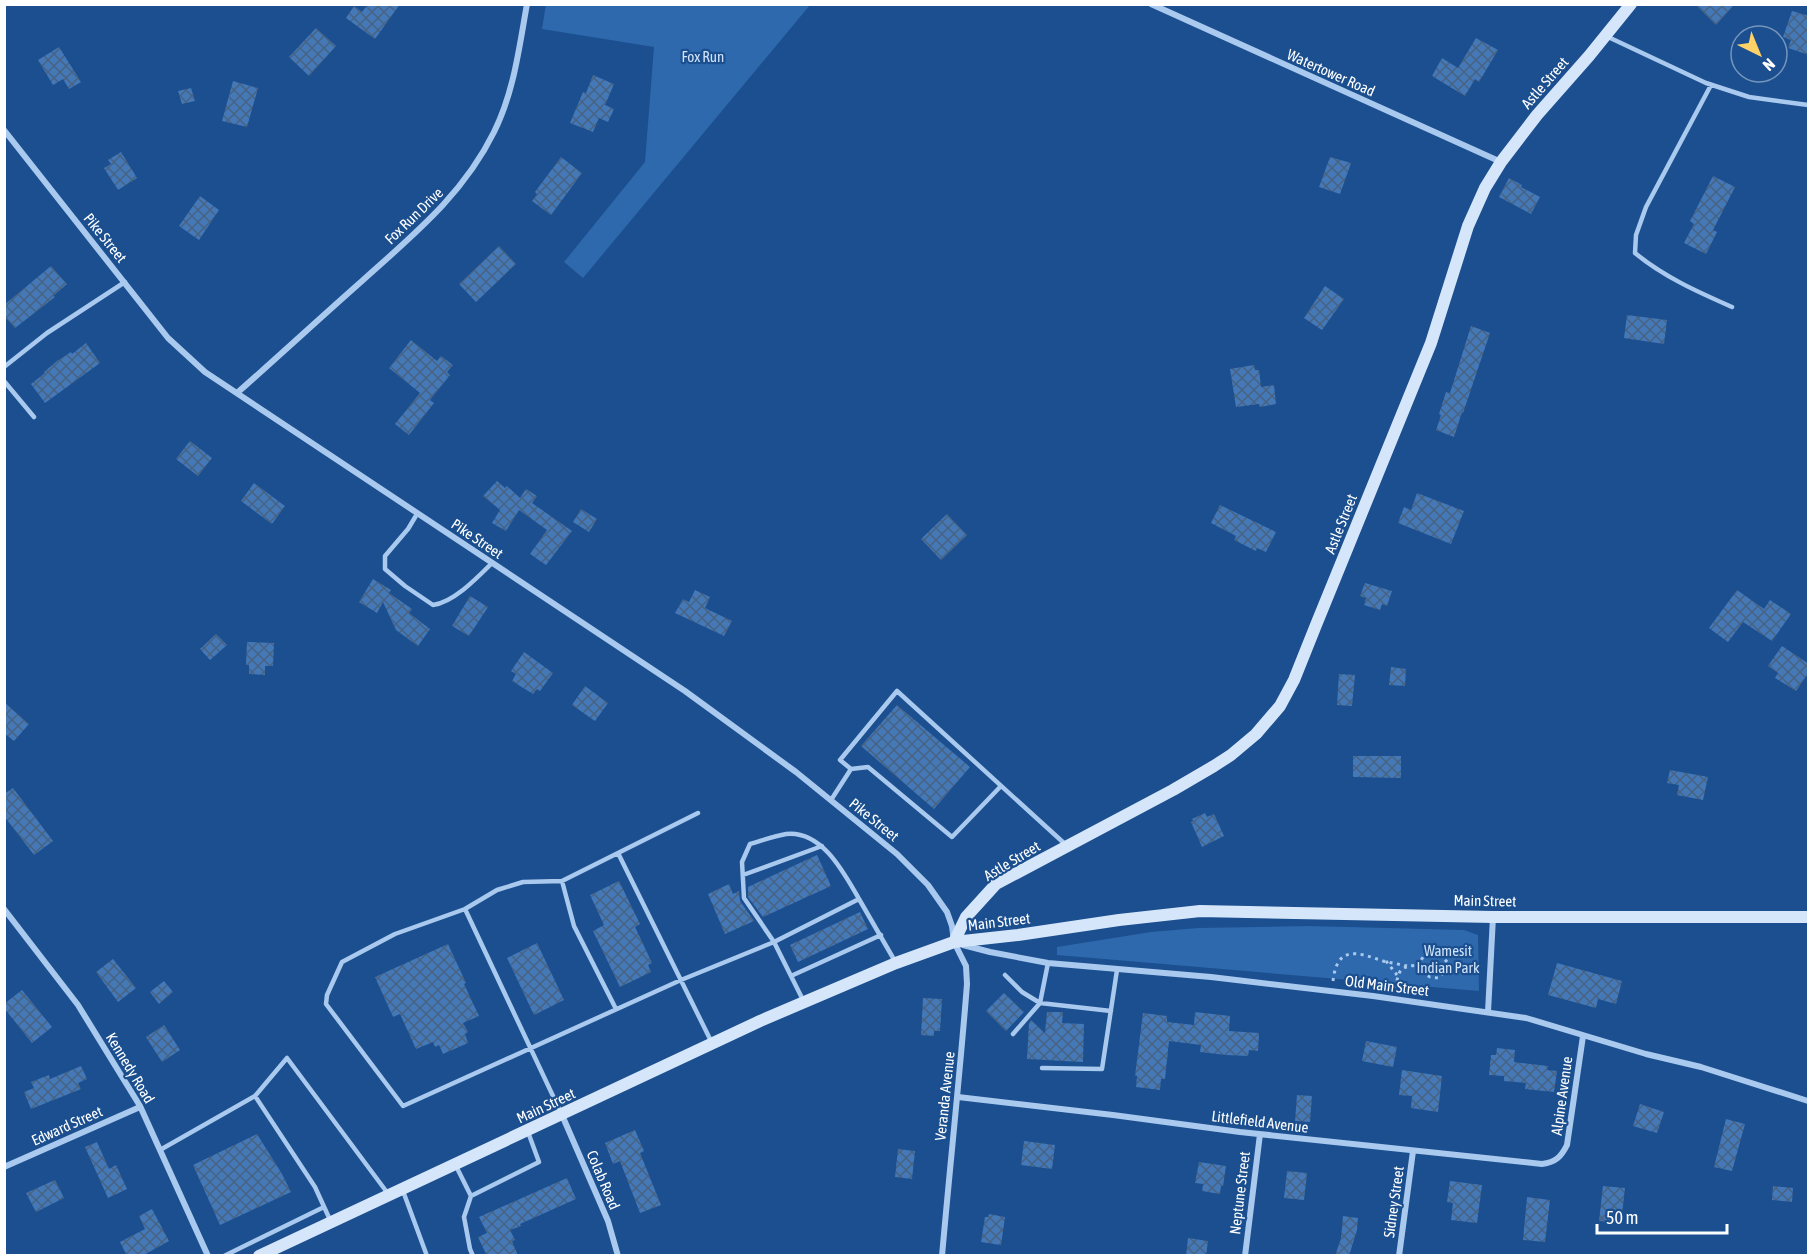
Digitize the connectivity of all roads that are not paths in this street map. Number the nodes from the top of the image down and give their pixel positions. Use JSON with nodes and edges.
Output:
{"nodes":[{"id":1,"x":526,"y":4,"type":"edge"},
{"id":2,"x":1151,"y":4,"type":"edge"},
{"id":3,"x":1631,"y":4,"type":"edge"},
{"id":4,"x":1604,"y":35,"type":"junction"},
{"id":5,"x":1711,"y":85,"type":"junction"},
{"id":6,"x":1809,"y":105,"type":"edge"},
{"id":7,"x":4,"y":130,"type":"edge"},
{"id":8,"x":1501,"y":162,"type":"junction"},
{"id":9,"x":125,"y":282,"type":"junction"},
{"id":10,"x":1732,"y":307,"type":"dead end"},
{"id":11,"x":4,"y":367,"type":"edge"},
{"id":12,"x":4,"y":381,"type":"edge"},
{"id":13,"x":237,"y":393,"type":"junction"},
{"id":14,"x":34,"y":417,"type":"dead end"},
{"id":15,"x":417,"y":514,"type":"junction"},
{"id":16,"x":492,"y":564,"type":"junction"},
{"id":17,"x":851,"y":769,"type":"junction"},
{"id":18,"x":1001,"y":786,"type":"junction"},
{"id":19,"x":831,"y":800,"type":"junction"},
{"id":20,"x":698,"y":813,"type":"dead end"},
{"id":21,"x":822,"y":846,"type":"junction"},
{"id":22,"x":1067,"y":846,"type":"junction"},
{"id":23,"x":618,"y":853,"type":"junction"},
{"id":24,"x":743,"y":875,"type":"junction"},
{"id":25,"x":562,"y":881,"type":"junction"},
{"id":26,"x":859,"y":899,"type":"junction"},
{"id":27,"x":4,"y":909,"type":"edge"},
{"id":28,"x":465,"y":909,"type":"junction"},
{"id":29,"x":1493,"y":917,"type":"junction"},
{"id":30,"x":1809,"y":917,"type":"edge"},
{"id":31,"x":881,"y":935,"type":"junction"},
{"id":32,"x":774,"y":942,"type":"junction"},
{"id":33,"x":954,"y":942,"type":"junction"},
{"id":34,"x":896,"y":963,"type":"junction"},
{"id":35,"x":1048,"y":963,"type":"junction"},
{"id":36,"x":1117,"y":970,"type":"junction"},
{"id":37,"x":1005,"y":975,"type":"dead end"},
{"id":38,"x":791,"y":976,"type":"junction"},
{"id":39,"x":681,"y":980,"type":"junction"},
{"id":40,"x":804,"y":1002,"type":"junction"},
{"id":41,"x":1040,"y":1003,"type":"junction"},
{"id":42,"x":616,"y":1010,"type":"junction"},
{"id":43,"x":1111,"y":1011,"type":"junction"},
{"id":44,"x":1488,"y":1012,"type":"junction"},
{"id":45,"x":1013,"y":1034,"type":"dead end"},
{"id":46,"x":1583,"y":1036,"type":"junction"},
{"id":47,"x":712,"y":1044,"type":"junction"},
{"id":48,"x":531,"y":1048,"type":"junction"},
{"id":49,"x":1042,"y":1068,"type":"dead end"},
{"id":50,"x":255,"y":1095,"type":"junction"},
{"id":51,"x":958,"y":1097,"type":"junction"},
{"id":52,"x":1809,"y":1101,"type":"edge"},
{"id":53,"x":140,"y":1107,"type":"junction"},
{"id":54,"x":562,"y":1115,"type":"junction"},
{"id":55,"x":527,"y":1131,"type":"junction"},
{"id":56,"x":1260,"y":1134,"type":"junction"},
{"id":57,"x":160,"y":1150,"type":"junction"},
{"id":58,"x":1413,"y":1151,"type":"junction"},
{"id":59,"x":1559,"y":1158,"type":"joint"},
{"id":60,"x":455,"y":1164,"type":"junction"},
{"id":61,"x":4,"y":1167,"type":"edge"},
{"id":62,"x":402,"y":1189,"type":"junction"},
{"id":63,"x":389,"y":1195,"type":"junction"},
{"id":64,"x":471,"y":1196,"type":"junction"},
{"id":65,"x":324,"y":1207,"type":"junction"},
{"id":66,"x":331,"y":1222,"type":"junction"},
{"id":67,"x":208,"y":1256,"type":"edge"},
{"id":68,"x":224,"y":1256,"type":"edge"},
{"id":69,"x":259,"y":1256,"type":"edge"},
{"id":70,"x":427,"y":1256,"type":"edge"},
{"id":71,"x":473,"y":1256,"type":"edge"},
{"id":72,"x":618,"y":1256,"type":"edge"},
{"id":73,"x":942,"y":1256,"type":"edge"},
{"id":74,"x":1245,"y":1256,"type":"edge"},
{"id":75,"x":1399,"y":1256,"type":"edge"}],
"edges":[{"from":1,"to":13,"type":"street","name":"Fox Run Drive"},
{"from":2,"to":8,"type":"street","name":"Watertower Road"},
{"from":3,"to":4,"type":"main road","name":"Astle Street"},
{"from":4,"to":5,"type":"lane"},
{"from":4,"to":8,"type":"main road","name":"Astle Street"},
{"from":5,"to":6,"type":"lane"},
{"from":5,"to":10,"type":"lane"},
{"from":7,"to":9,"type":"street","name":"Pike Street"},
{"from":8,"to":22,"type":"main road","name":"Astle Street"},
{"from":9,"to":11,"type":"lane"},
{"from":9,"to":13,"type":"street","name":"Pike Street"},
{"from":12,"to":14,"type":"lane"},
{"from":13,"to":15,"type":"street","name":"Pike Street"},
{"from":15,"to":16,"type":"street","name":"Pike Street"},
{"from":15,"to":16,"type":"lane"},
{"from":16,"to":19,"type":"street","name":"Pike Street"},
{"from":17,"to":18,"type":"lane"},
{"from":17,"to":18,"type":"lane"},
{"from":17,"to":19,"type":"lane"},
{"from":18,"to":22,"type":"lane"},
{"from":19,"to":33,"type":"street","name":"Pike Street"},
{"from":20,"to":23,"type":"lane"},
{"from":21,"to":24,"type":"lane"},
{"from":21,"to":24,"type":"lane"},
{"from":21,"to":26,"type":"lane"},
{"from":22,"to":33,"type":"main road","name":"Astle Street"},
{"from":23,"to":25,"type":"lane"},
{"from":23,"to":39,"type":"lane"},
{"from":24,"to":32,"type":"lane"},
{"from":25,"to":28,"type":"lane"},
{"from":25,"to":42,"type":"lane"},
{"from":26,"to":31,"type":"lane"},
{"from":26,"to":32,"type":"lane"},
{"from":27,"to":53,"type":"street","name":"Kennedy Road"},
{"from":28,"to":48,"type":"lane"},
{"from":28,"to":48,"type":"lane"},
{"from":29,"to":30,"type":"main road","name":"Main Street"},
{"from":29,"to":33,"type":"main road","name":"Main Street"},
{"from":29,"to":44,"type":"street"},
{"from":31,"to":34,"type":"lane"},
{"from":31,"to":38,"type":"lane"},
{"from":32,"to":38,"type":"lane"},
{"from":32,"to":39,"type":"lane"},
{"from":33,"to":34,"type":"main road","name":"Main Street"},
{"from":33,"to":35,"type":"street","name":"Old Main Street"},
{"from":33,"to":51,"type":"street","name":"Veranda Avenue"},
{"from":34,"to":40,"type":"main road","name":"Main Street"},
{"from":35,"to":36,"type":"street","name":"Old Main Street"},
{"from":35,"to":41,"type":"lane"},
{"from":36,"to":43,"type":"lane"},
{"from":36,"to":44,"type":"street","name":"Old Main Street"},
{"from":37,"to":41,"type":"lane"},
{"from":38,"to":40,"type":"lane"},
{"from":39,"to":42,"type":"lane"},
{"from":39,"to":47,"type":"lane"},
{"from":40,"to":47,"type":"main road","name":"Main Street"},
{"from":41,"to":43,"type":"lane"},
{"from":41,"to":45,"type":"lane"},
{"from":42,"to":48,"type":"lane"},
{"from":43,"to":49,"type":"lane"},
{"from":44,"to":46,"type":"street","name":"Old Main Street"},
{"from":46,"to":52,"type":"street","name":"Old Main Street"},
{"from":46,"to":59,"type":"street","name":"Alpine Avenue"},
{"from":47,"to":54,"type":"main road","name":"Main Street"},
{"from":48,"to":54,"type":"lane"},
{"from":50,"to":57,"type":"lane"},
{"from":50,"to":63,"type":"lane"},
{"from":50,"to":65,"type":"lane"},
{"from":51,"to":56,"type":"street","name":"Littlefield Avenue"},
{"from":51,"to":73,"type":"street","name":"Veranda Avenue"},
{"from":53,"to":57,"type":"street","name":"Kennedy Road"},
{"from":53,"to":61,"type":"street","name":"Edward Street"},
{"from":54,"to":55,"type":"main road","name":"Main Street"},
{"from":54,"to":72,"type":"street","name":"Colab Road"},
{"from":55,"to":60,"type":"main road","name":"Main Street"},
{"from":55,"to":64,"type":"lane"},
{"from":56,"to":58,"type":"street","name":"Littlefield Avenue"},
{"from":56,"to":74,"type":"street","name":"Neptune Street"},
{"from":57,"to":67,"type":"street","name":"Kennedy Road"},
{"from":58,"to":59,"type":"street","name":"Littlefield Avenue"},
{"from":58,"to":75,"type":"street","name":"Sidney Street"},
{"from":60,"to":62,"type":"main road","name":"Main Street"},
{"from":60,"to":64,"type":"lane"},
{"from":62,"to":63,"type":"main road","name":"Main Street"},
{"from":62,"to":70,"type":"lane"},
{"from":63,"to":66,"type":"main road","name":"Main Street"},
{"from":64,"to":71,"type":"lane"},
{"from":65,"to":66,"type":"lane"},
{"from":65,"to":68,"type":"lane"},
{"from":66,"to":69,"type":"main road","name":"Main Street"}]}
